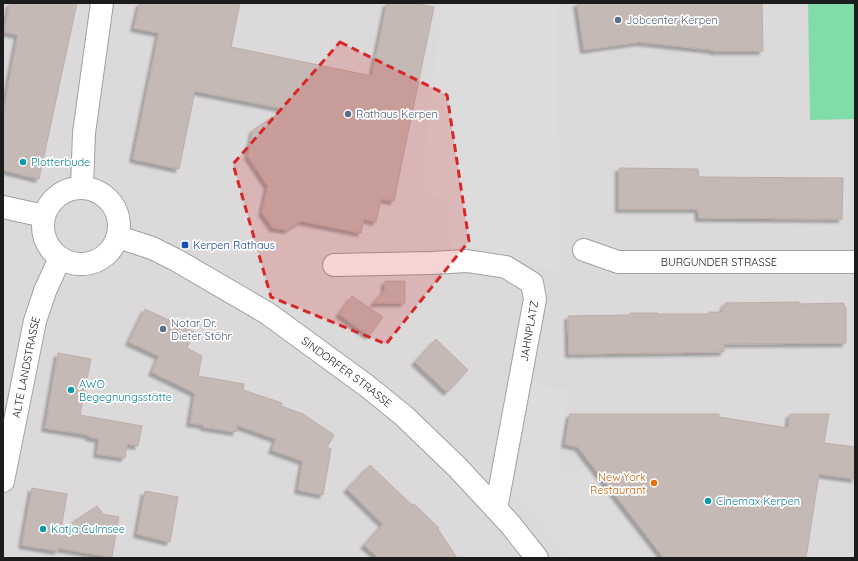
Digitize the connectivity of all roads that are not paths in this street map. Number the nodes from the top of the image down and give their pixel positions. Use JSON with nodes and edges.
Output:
{"nodes":[{"id":1,"x":102,"y":3,"type":"edge"},
{"id":2,"x":82,"y":187,"type":"junction"},
{"id":3,"x":3,"y":207,"type":"edge"},
{"id":4,"x":44,"y":216,"type":"junction"},
{"id":5,"x":118,"y":237,"type":"junction"},
{"id":6,"x":584,"y":250,"type":"dead end"},
{"id":7,"x":60,"y":258,"type":"junction"},
{"id":8,"x":855,"y":262,"type":"edge"},
{"id":9,"x":334,"y":265,"type":"dead end"},
{"id":10,"x":3,"y":481,"type":"edge"},
{"id":11,"x":496,"y":509,"type":"junction"},
{"id":12,"x":537,"y":558,"type":"edge"}],
"edges":[{"from":1,"to":2,"type":"street"},
{"from":2,"to":4,"type":"street"},
{"from":2,"to":5,"type":"street"},
{"from":3,"to":4,"type":"street"},
{"from":4,"to":7,"type":"street"},
{"from":5,"to":7,"type":"street"},
{"from":5,"to":11,"type":"street","name":"SINDORFER STRASSE"},
{"from":6,"to":8,"type":"street","name":"BURGUNDER STRASSE"},
{"from":7,"to":10,"type":"street","name":"ALTE LANDSTRASSE"},
{"from":9,"to":11,"type":"street","name":"JAHNPLATZ"},
{"from":11,"to":12,"type":"street","name":"SINDORFER STRASSE"}]}
